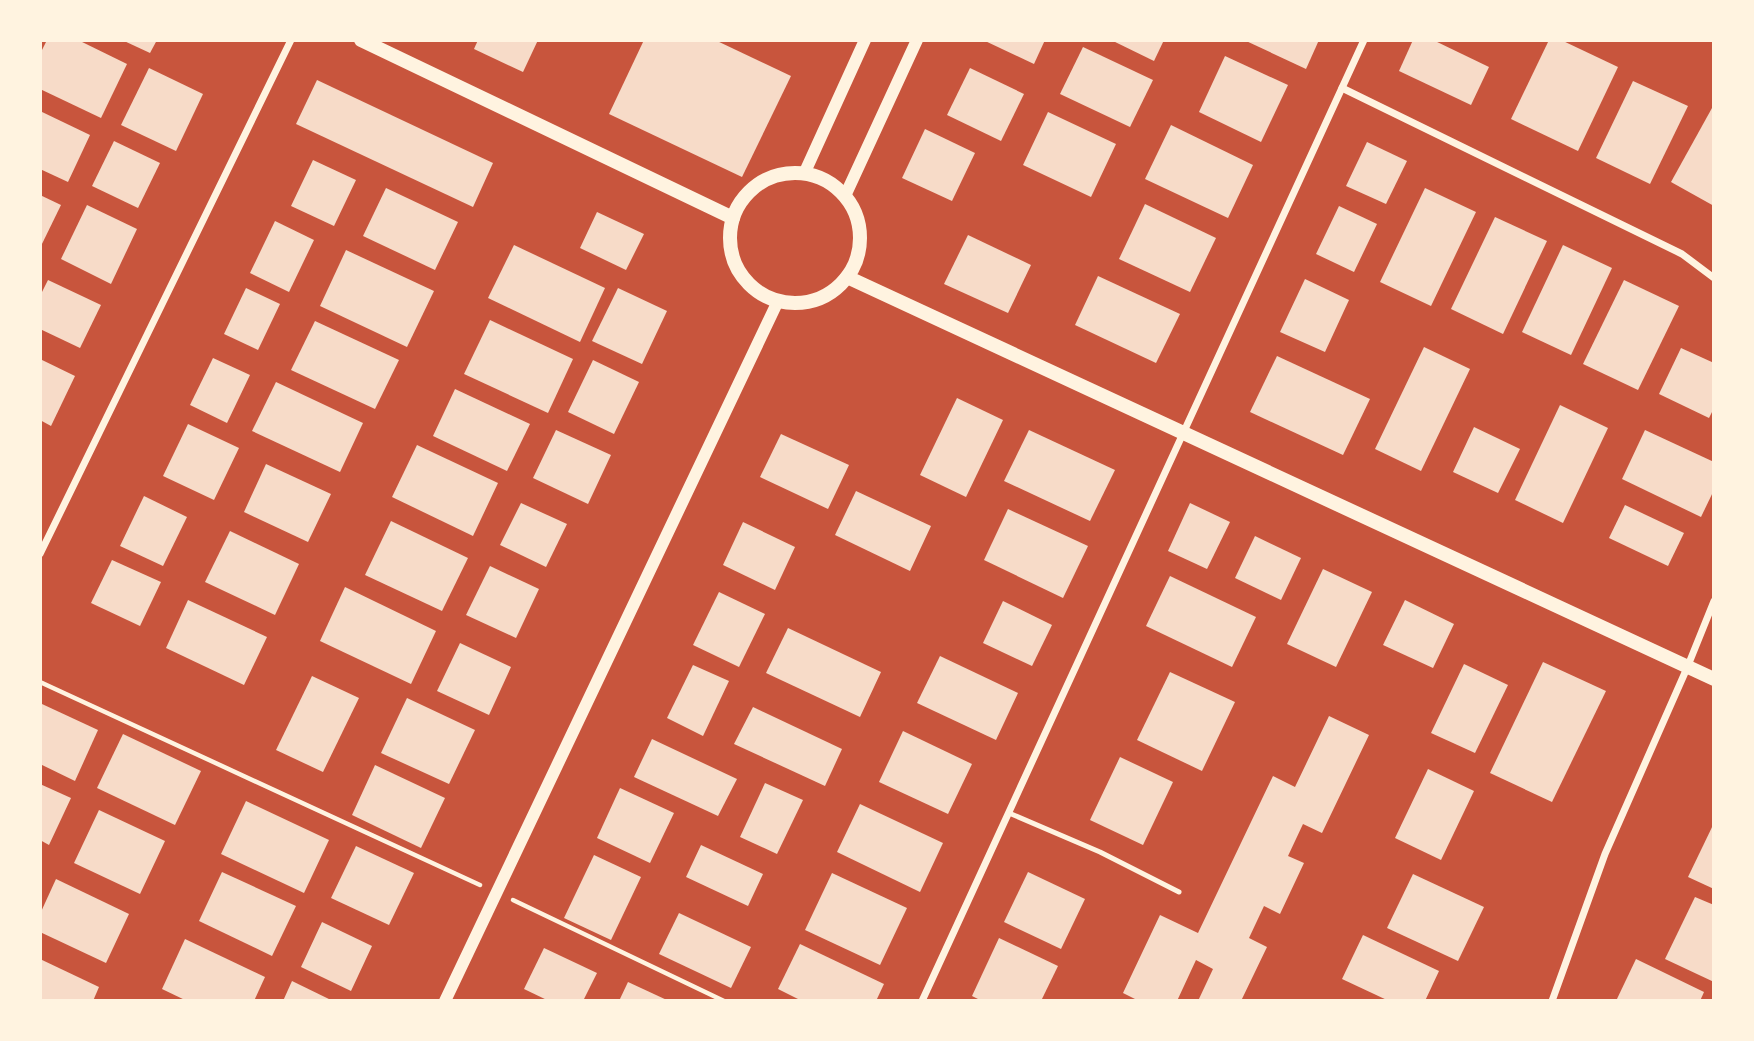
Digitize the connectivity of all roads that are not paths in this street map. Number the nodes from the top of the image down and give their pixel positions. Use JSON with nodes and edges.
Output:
{"nodes":[{"id":1,"x":291,"y":40,"type":"edge"},
{"id":2,"x":361,"y":40,"type":"edge"},
{"id":3,"x":865,"y":40,"type":"edge"},
{"id":4,"x":918,"y":40,"type":"edge"},
{"id":5,"x":1364,"y":40,"type":"edge"},
{"id":6,"x":1342,"y":88,"type":"junction"},
{"id":7,"x":804,"y":174,"type":"junction"},
{"id":8,"x":845,"y":196,"type":"junction"},
{"id":9,"x":733,"y":218,"type":"junction"},
{"id":10,"x":847,"y":277,"type":"junction"},
{"id":11,"x":1714,"y":278,"type":"edge"},
{"id":12,"x":778,"y":301,"type":"junction"},
{"id":13,"x":1184,"y":434,"type":"junction"},
{"id":14,"x":40,"y":554,"type":"edge"},
{"id":15,"x":1714,"y":601,"type":"edge"},
{"id":16,"x":1687,"y":668,"type":"junction"},
{"id":17,"x":1714,"y":679,"type":"edge"},
{"id":18,"x":1009,"y":813,"type":"junction"},
{"id":19,"x":1180,"y":892,"type":"dead end"},
{"id":20,"x":445,"y":1001,"type":"edge"},
{"id":21,"x":922,"y":1001,"type":"edge"},
{"id":22,"x":1552,"y":1001,"type":"edge"}],
"edges":[{"from":1,"to":14,"type":"street"},
{"from":2,"to":9,"type":"main road"},
{"from":3,"to":7,"type":"street"},
{"from":4,"to":8,"type":"street"},
{"from":5,"to":6,"type":"street"},
{"from":6,"to":11,"type":"street"},
{"from":6,"to":13,"type":"street"},
{"from":7,"to":8,"type":"main road"},
{"from":7,"to":9,"type":"main road"},
{"from":8,"to":10,"type":"main road"},
{"from":9,"to":12,"type":"main road"},
{"from":10,"to":12,"type":"main road"},
{"from":10,"to":13,"type":"main road"},
{"from":12,"to":20,"type":"street"},
{"from":13,"to":16,"type":"main road"},
{"from":13,"to":18,"type":"street"},
{"from":15,"to":16,"type":"street"},
{"from":16,"to":17,"type":"main road"},
{"from":16,"to":22,"type":"street"},
{"from":18,"to":19,"type":"lane"},
{"from":18,"to":21,"type":"street"}]}
